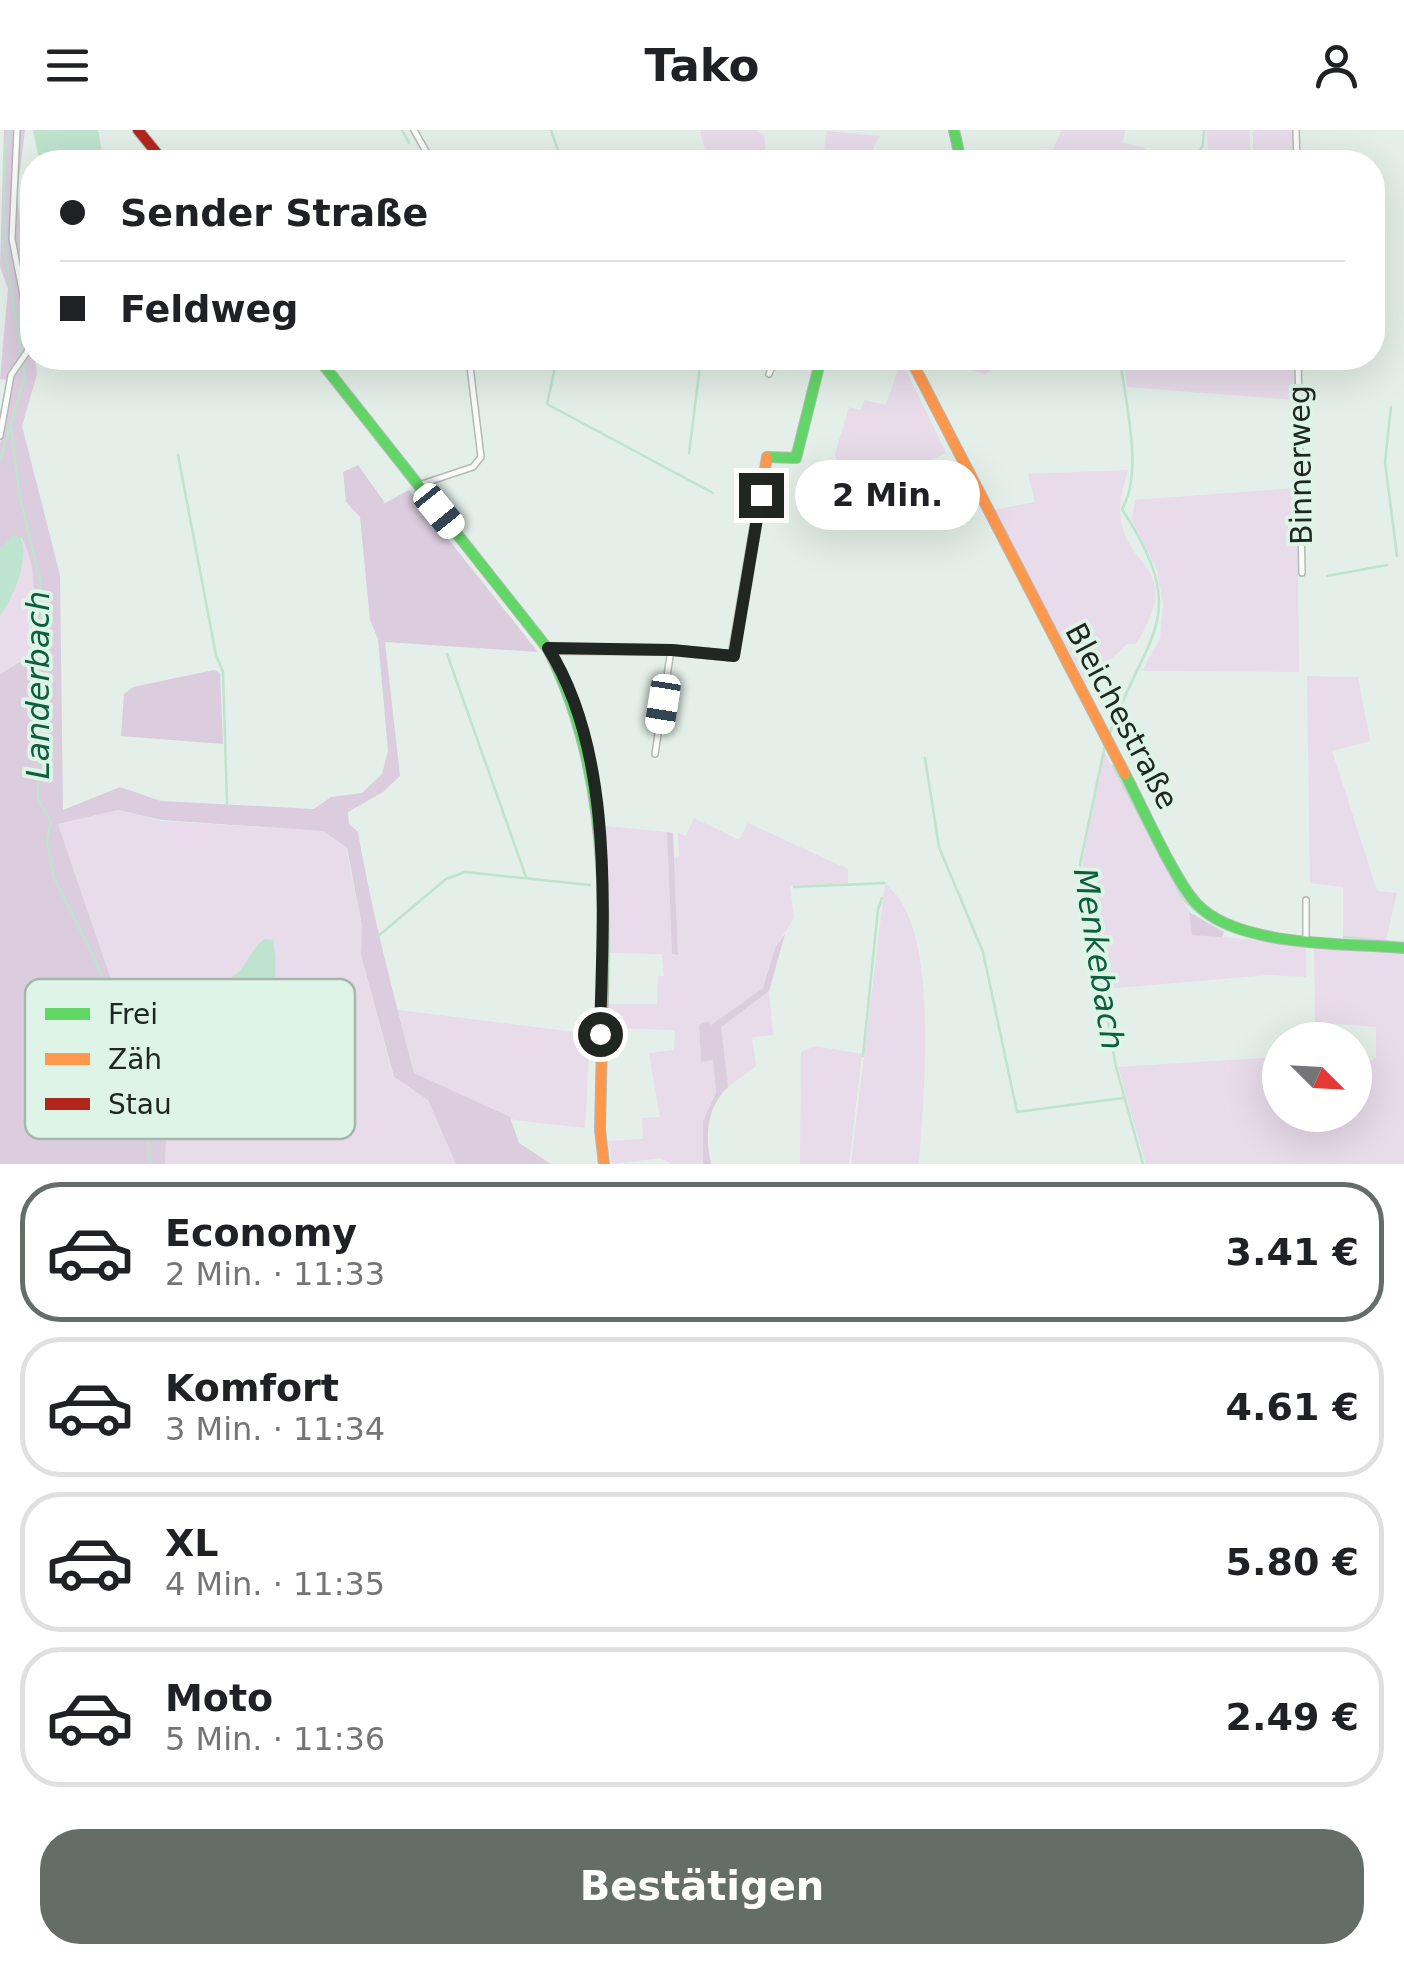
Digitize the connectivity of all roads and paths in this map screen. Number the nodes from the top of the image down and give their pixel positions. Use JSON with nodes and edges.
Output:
{"nodes":[{"id":1,"x":17,"y":130,"type":"edge"},
{"id":2,"x":138,"y":130,"type":"edge"},
{"id":3,"x":154,"y":150,"type":"edge"},
{"id":4,"x":20,"y":277,"type":"edge"},
{"id":5,"x":20,"y":361,"type":"edge"},
{"id":6,"x":328,"y":370,"type":"edge"},
{"id":7,"x":470,"y":370,"type":"edge"},
{"id":8,"x":771,"y":370,"type":"edge"},
{"id":9,"x":818,"y":370,"type":"edge"},
{"id":10,"x":916,"y":370,"type":"edge"},
{"id":11,"x":1298,"y":370,"type":"edge"},
{"id":12,"x":769,"y":374,"type":"dead end"},
{"id":13,"x":0,"y":436,"type":"edge"},
{"id":14,"x":419,"y":485,"type":"junction"},
{"id":15,"x":1302,"y":573,"type":"dead end"},
{"id":16,"x":548,"y":648,"type":"junction"},
{"id":17,"x":672,"y":650,"type":"junction"},
{"id":18,"x":656,"y":754,"type":"dead end"},
{"id":19,"x":1306,"y":900,"type":"dead end"},
{"id":20,"x":1306,"y":938,"type":"junction"},
{"id":21,"x":1404,"y":948,"type":"edge"},
{"id":22,"x":604,"y":1164,"type":"edge"}],
"edges":[{"from":1,"to":4,"type":"street"},
{"from":2,"to":3,"type":"street"},
{"from":5,"to":13,"type":"street"},
{"from":6,"to":14,"type":"street"},
{"from":7,"to":14,"type":"street"},
{"from":8,"to":12,"type":"street"},
{"from":9,"to":17,"type":"street"},
{"from":10,"to":20,"type":"street","name":"Bleichestraße"},
{"from":11,"to":15,"type":"street","name":"Binnerweg"},
{"from":14,"to":16,"type":"street"},
{"from":16,"to":17,"type":"street"},
{"from":16,"to":22,"type":"street"},
{"from":17,"to":18,"type":"street"},
{"from":19,"to":20,"type":"street"},
{"from":20,"to":21,"type":"street","name":"Bleichestraße"}]}
